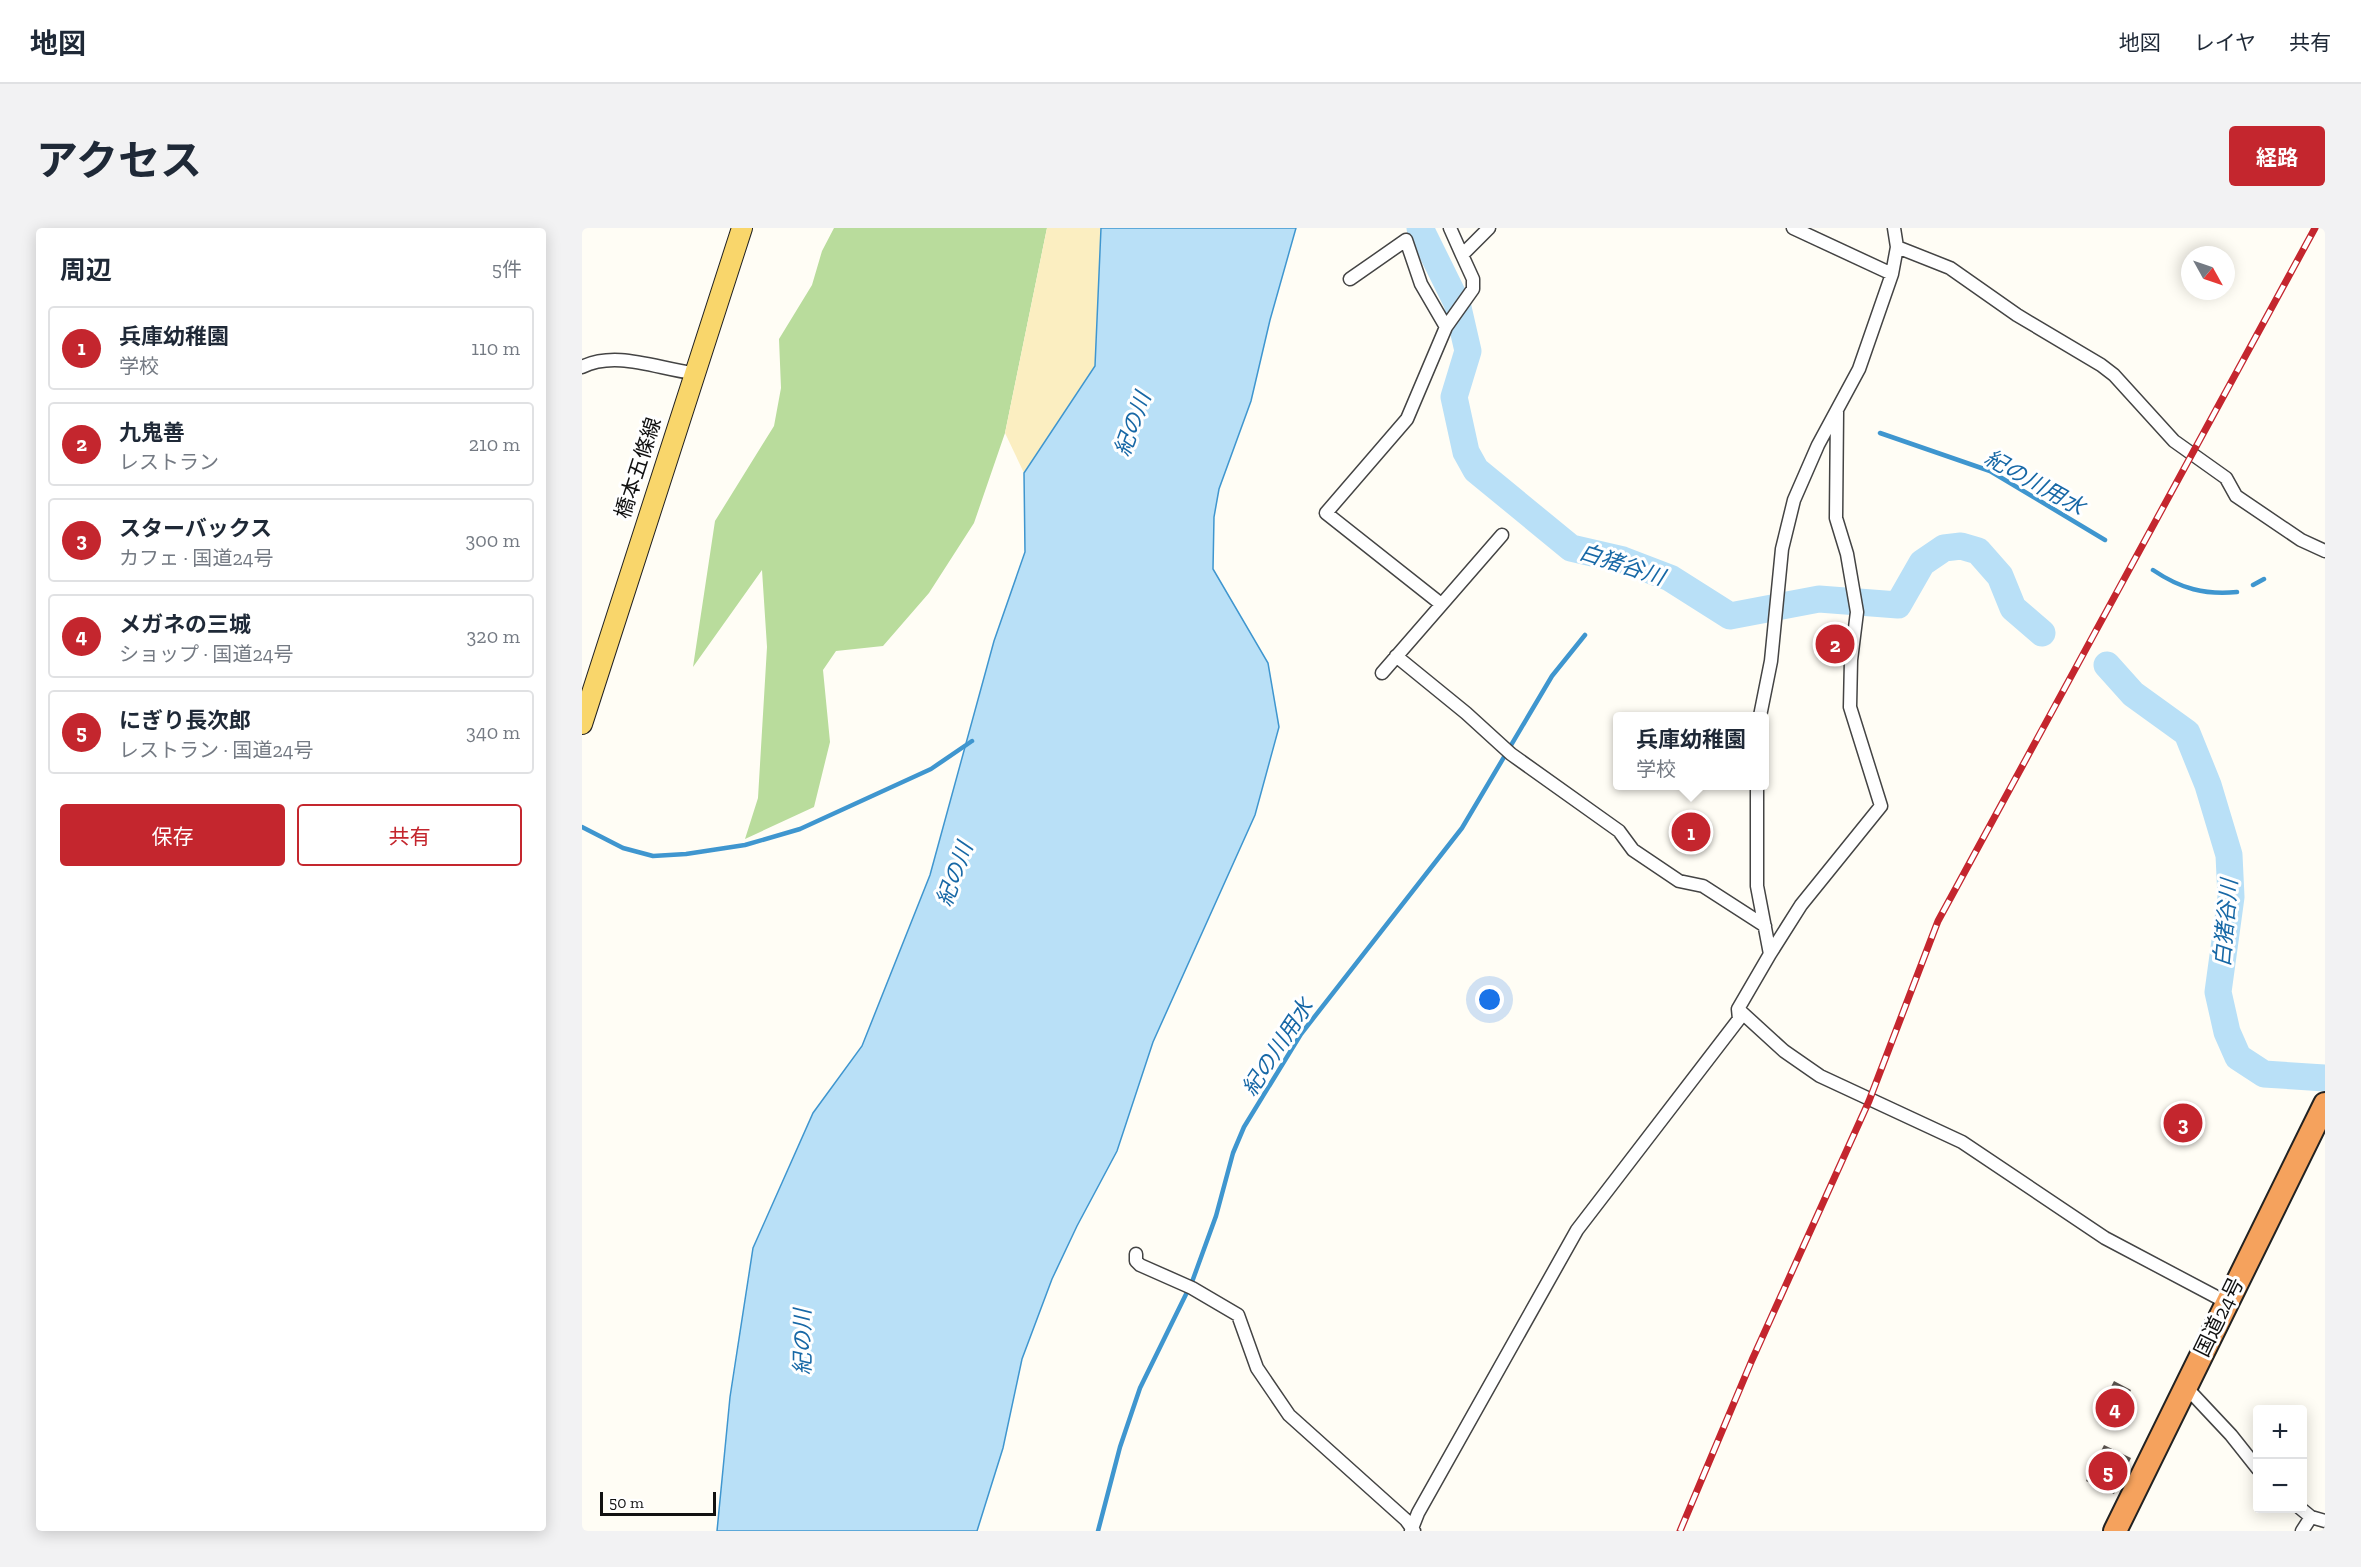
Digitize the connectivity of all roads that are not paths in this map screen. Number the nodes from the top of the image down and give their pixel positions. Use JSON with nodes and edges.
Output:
{"nodes":[{"id":1,"x":741,"y":228,"type":"edge"},
{"id":2,"x":1450,"y":228,"type":"edge"},
{"id":3,"x":1489,"y":228,"type":"edge"},
{"id":4,"x":1793,"y":228,"type":"edge"},
{"id":5,"x":1894,"y":228,"type":"edge"},
{"id":6,"x":1897,"y":247,"type":"junction"},
{"id":7,"x":1462,"y":255,"type":"junction"},
{"id":8,"x":1892,"y":274,"type":"junction"},
{"id":9,"x":1350,"y":279,"type":"dead end"},
{"id":10,"x":1446,"y":327,"type":"junction"},
{"id":11,"x":582,"y":367,"type":"edge"},
{"id":12,"x":693,"y":373,"type":"junction"},
{"id":13,"x":1837,"y":412,"type":"junction"},
{"id":14,"x":1502,"y":535,"type":"dead end"},
{"id":15,"x":2325,"y":551,"type":"edge"},
{"id":16,"x":1441,"y":604,"type":"junction"},
{"id":17,"x":1396,"y":656,"type":"junction"},
{"id":18,"x":1382,"y":673,"type":"dead end"},
{"id":19,"x":1761,"y":712,"type":"edge"},
{"id":20,"x":582,"y":724,"type":"edge"},
{"id":21,"x":1756,"y":790,"type":"edge"},
{"id":22,"x":1765,"y":926,"type":"junction"},
{"id":23,"x":1770,"y":954,"type":"junction"},
{"id":24,"x":1737,"y":1009,"type":"junction"},
{"id":25,"x":2325,"y":1104,"type":"edge"},
{"id":26,"x":1136,"y":1254,"type":"dead end"},
{"id":27,"x":2226,"y":1302,"type":"junction"},
{"id":28,"x":2185,"y":1386,"type":"junction"},
{"id":29,"x":2253,"y":1463,"type":"edge"},
{"id":30,"x":2305,"y":1513,"type":"edge"},
{"id":31,"x":2310,"y":1517,"type":"junction"},
{"id":32,"x":2325,"y":1521,"type":"edge"},
{"id":33,"x":1412,"y":1530,"type":"edge"},
{"id":34,"x":2115,"y":1531,"type":"edge"},
{"id":35,"x":2302,"y":1531,"type":"edge"}],
"edges":[{"from":1,"to":12,"type":"main road","name":"橋本五條線"},
{"from":2,"to":7,"type":"street"},
{"from":3,"to":7,"type":"street"},
{"from":4,"to":8,"type":"street"},
{"from":5,"to":6,"type":"street"},
{"from":6,"to":8,"type":"street"},
{"from":6,"to":15,"type":"street"},
{"from":7,"to":10,"type":"street"},
{"from":8,"to":13,"type":"street"},
{"from":9,"to":10,"type":"street"},
{"from":10,"to":16,"type":"street"},
{"from":11,"to":12,"type":"street"},
{"from":12,"to":20,"type":"main road","name":"橋本五條線"},
{"from":13,"to":19,"type":"street"},
{"from":13,"to":23,"type":"street"},
{"from":14,"to":16,"type":"street"},
{"from":16,"to":17,"type":"street"},
{"from":17,"to":18,"type":"street"},
{"from":17,"to":22,"type":"street"},
{"from":21,"to":22,"type":"street"},
{"from":22,"to":23,"type":"street"},
{"from":23,"to":24,"type":"street"},
{"from":24,"to":27,"type":"street"},
{"from":24,"to":33,"type":"street"},
{"from":25,"to":27,"type":"highway","name":"国道24号"},
{"from":26,"to":33,"type":"street"},
{"from":27,"to":28,"type":"highway","name":"国道24号"},
{"from":28,"to":29,"type":"street"},
{"from":28,"to":34,"type":"highway","name":"国道24号"},
{"from":30,"to":31,"type":"street"},
{"from":31,"to":32,"type":"street"},
{"from":31,"to":35,"type":"street"}]}
